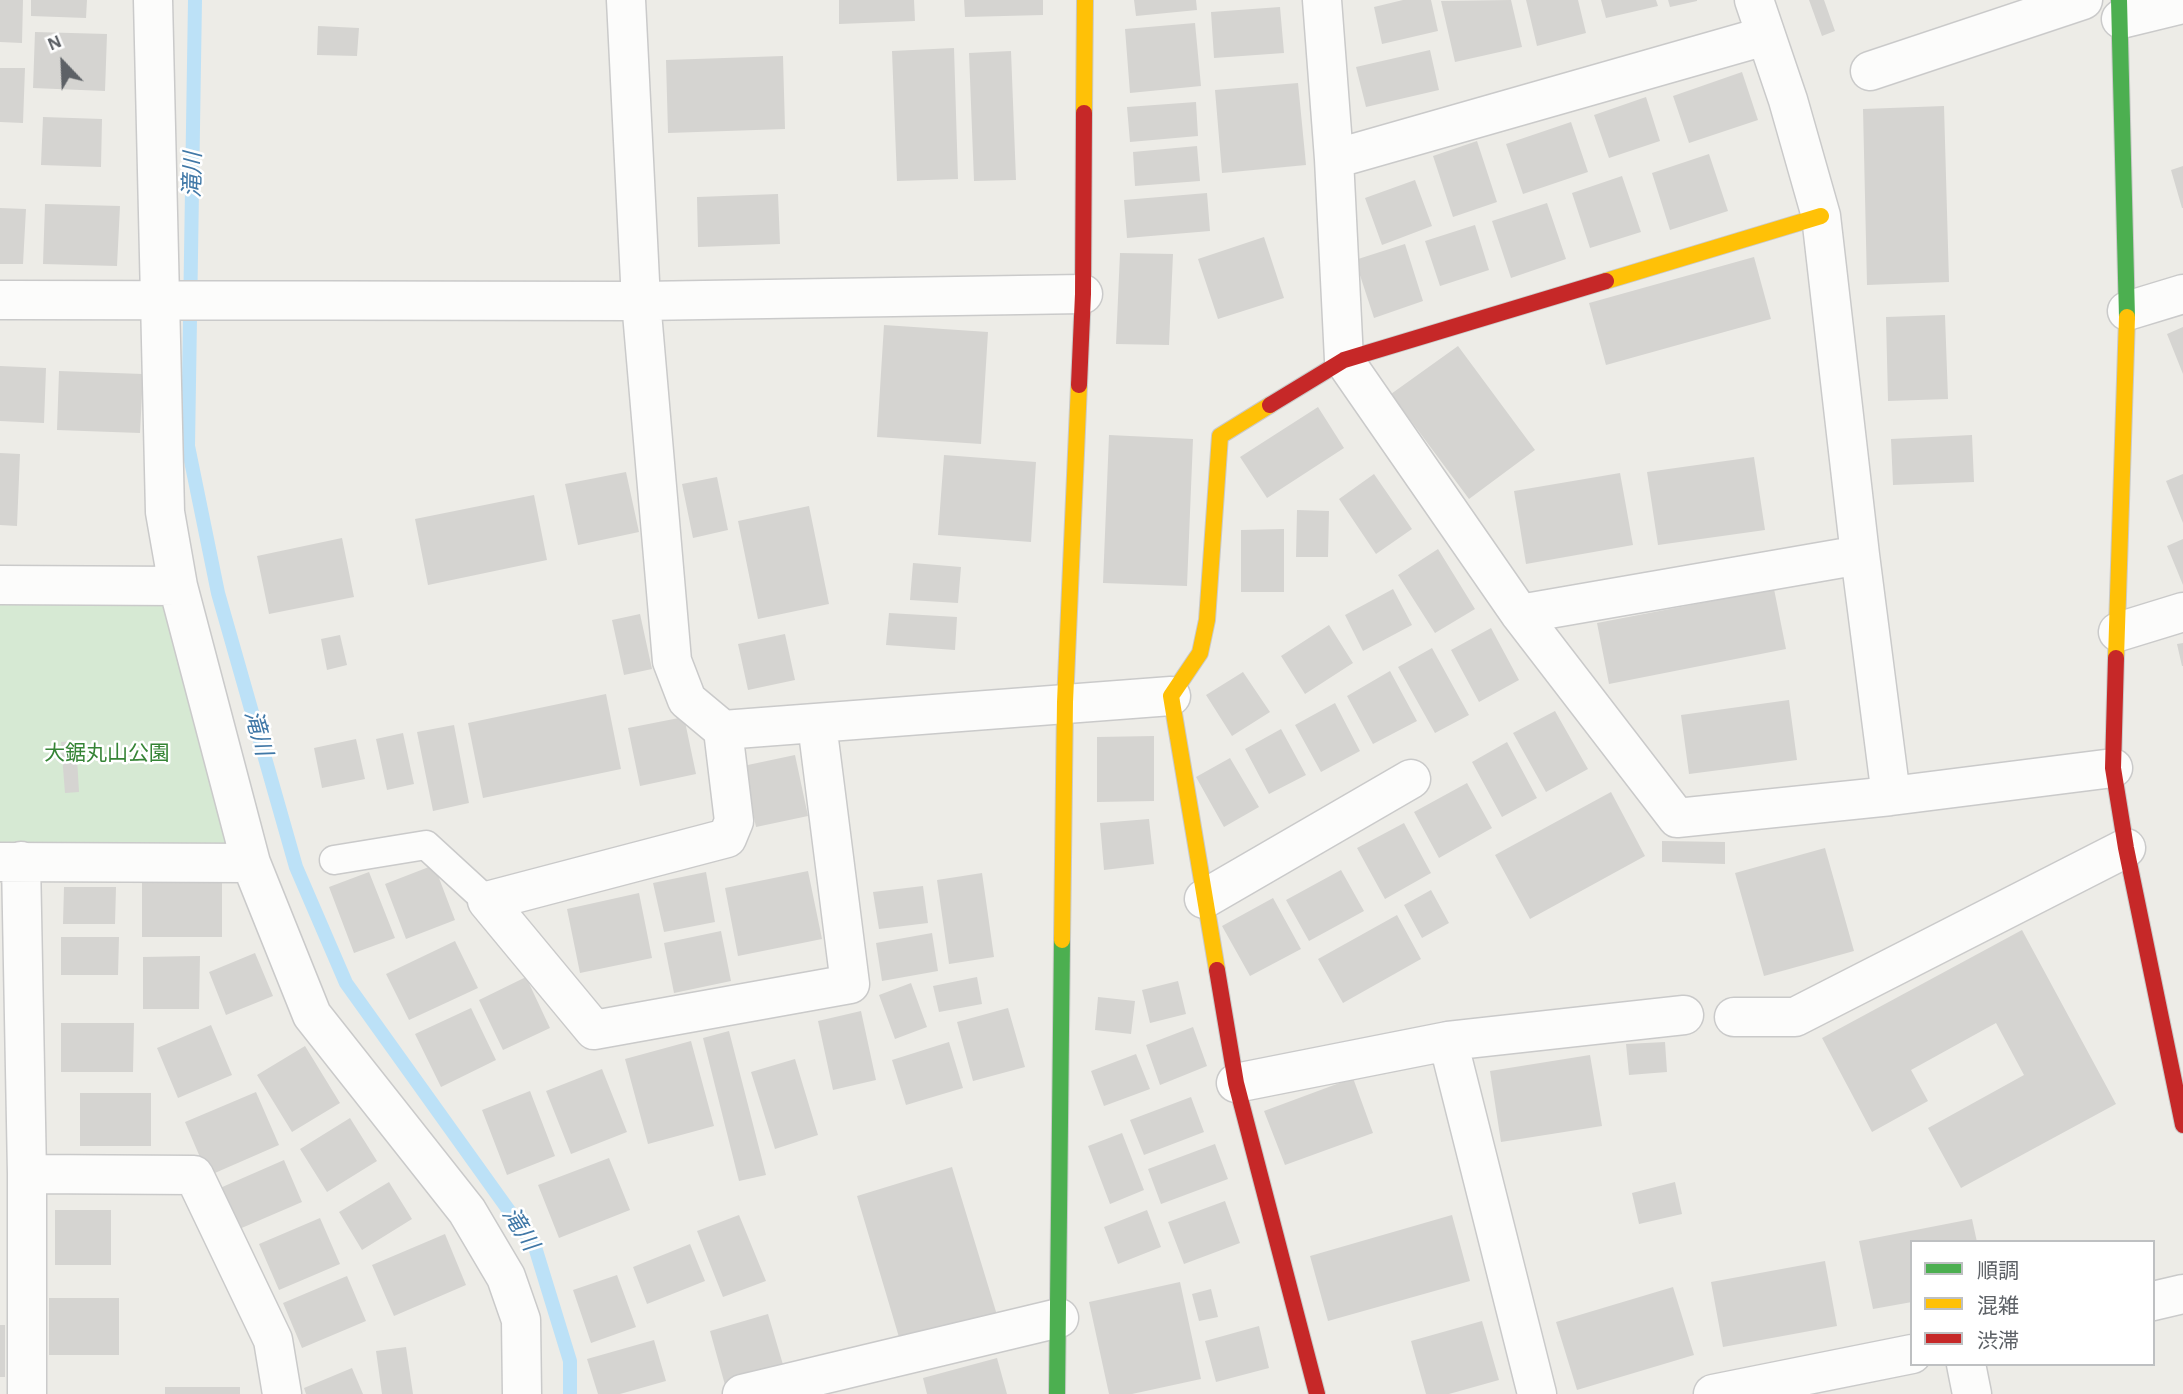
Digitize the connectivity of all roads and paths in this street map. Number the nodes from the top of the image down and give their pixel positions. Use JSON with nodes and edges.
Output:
{"nodes":[{"id":1,"x":153,"y":0,"type":"edge"},
{"id":2,"x":626,"y":0,"type":"edge"},
{"id":3,"x":1085,"y":0,"type":"edge"},
{"id":4,"x":1322,"y":0,"type":"edge"},
{"id":5,"x":1754,"y":0,"type":"edge"},
{"id":6,"x":2083,"y":0,"type":"edge"},
{"id":7,"x":2183,"y":4,"type":"edge"},
{"id":8,"x":2120,"y":10,"type":"edge"},
{"id":9,"x":1765,"y":36,"type":"junction"},
{"id":10,"x":1870,"y":71,"type":"dead end"},
{"id":11,"x":1334,"y":159,"type":"junction"},
{"id":12,"x":1821,"y":216,"type":"junction"},
{"id":13,"x":1083,"y":294,"type":"junction"},
{"id":14,"x":2183,"y":294,"type":"edge"},
{"id":15,"x":0,"y":300,"type":"edge"},
{"id":16,"x":171,"y":301,"type":"junction"},
{"id":17,"x":641,"y":301,"type":"junction"},
{"id":18,"x":2127,"y":311,"type":"junction"},
{"id":19,"x":1344,"y":360,"type":"junction"},
{"id":20,"x":1860,"y":555,"type":"junction"},
{"id":21,"x":0,"y":584,"type":"edge"},
{"id":22,"x":178,"y":586,"type":"junction"},
{"id":23,"x":2183,"y":612,"type":"edge"},
{"id":24,"x":1520,"y":614,"type":"junction"},
{"id":25,"x":2118,"y":632,"type":"junction"},
{"id":26,"x":1171,"y":696,"type":"junction"},
{"id":27,"x":1065,"y":702,"type":"junction"},
{"id":28,"x":817,"y":724,"type":"junction"},
{"id":29,"x":723,"y":730,"type":"junction"},
{"id":30,"x":2113,"y":768,"type":"junction"},
{"id":31,"x":1411,"y":779,"type":"dead end"},
{"id":32,"x":1891,"y":796,"type":"junction"},
{"id":33,"x":2126,"y":848,"type":"junction"},
{"id":34,"x":334,"y":860,"type":"dead end"},
{"id":35,"x":10,"y":861,"type":"edge"},
{"id":36,"x":251,"y":863,"type":"junction"},
{"id":37,"x":1204,"y":899,"type":"junction"},
{"id":38,"x":487,"y":901,"type":"junction"},
{"id":39,"x":1684,"y":1015,"type":"dead end"},
{"id":40,"x":1734,"y":1017,"type":"dead end"},
{"id":41,"x":1448,"y":1041,"type":"junction"},
{"id":42,"x":1236,"y":1083,"type":"junction"},
{"id":43,"x":2183,"y":1125,"type":"edge"},
{"id":44,"x":27,"y":1174,"type":"junction"},
{"id":45,"x":2183,"y":1294,"type":"edge"},
{"id":46,"x":2155,"y":1301,"type":"edge"},
{"id":47,"x":1059,"y":1318,"type":"junction"},
{"id":48,"x":1910,"y":1354,"type":"edge"},
{"id":49,"x":1966,"y":1366,"type":"edge"},
{"id":50,"x":27,"y":1394,"type":"edge"},
{"id":51,"x":282,"y":1394,"type":"edge"},
{"id":52,"x":522,"y":1394,"type":"edge"},
{"id":53,"x":743,"y":1394,"type":"edge"},
{"id":54,"x":1057,"y":1394,"type":"edge"},
{"id":55,"x":1317,"y":1394,"type":"edge"},
{"id":56,"x":1537,"y":1394,"type":"edge"},
{"id":57,"x":1713,"y":1394,"type":"edge"},
{"id":58,"x":1972,"y":1394,"type":"edge"}],
"edges":[{"from":1,"to":16,"type":"street"},
{"from":2,"to":17,"type":"street"},
{"from":3,"to":13,"type":"street"},
{"from":4,"to":11,"type":"street"},
{"from":5,"to":9,"type":"street"},
{"from":6,"to":10,"type":"street"},
{"from":7,"to":8,"type":"street"},
{"from":8,"to":18,"type":"street"},
{"from":9,"to":11,"type":"street"},
{"from":9,"to":12,"type":"street"},
{"from":11,"to":19,"type":"street"},
{"from":12,"to":19,"type":"street"},
{"from":12,"to":20,"type":"street"},
{"from":13,"to":17,"type":"street"},
{"from":13,"to":27,"type":"street"},
{"from":14,"to":18,"type":"street"},
{"from":15,"to":16,"type":"street"},
{"from":16,"to":17,"type":"street"},
{"from":16,"to":22,"type":"street"},
{"from":17,"to":29,"type":"street"},
{"from":18,"to":25,"type":"street"},
{"from":19,"to":24,"type":"street"},
{"from":19,"to":26,"type":"street"},
{"from":20,"to":24,"type":"street"},
{"from":20,"to":32,"type":"street"},
{"from":21,"to":22,"type":"street"},
{"from":22,"to":36,"type":"street"},
{"from":23,"to":25,"type":"street"},
{"from":24,"to":32,"type":"street"},
{"from":25,"to":30,"type":"street"},
{"from":26,"to":27,"type":"street"},
{"from":26,"to":37,"type":"street"},
{"from":27,"to":28,"type":"street"},
{"from":27,"to":47,"type":"street"},
{"from":28,"to":29,"type":"street"},
{"from":28,"to":38,"type":"street"},
{"from":29,"to":38,"type":"street"},
{"from":30,"to":32,"type":"street"},
{"from":30,"to":33,"type":"street"},
{"from":31,"to":37,"type":"street"},
{"from":33,"to":40,"type":"street"},
{"from":33,"to":43,"type":"street"},
{"from":34,"to":38,"type":"lane"},
{"from":35,"to":36,"type":"street"},
{"from":35,"to":44,"type":"street"},
{"from":36,"to":52,"type":"street"},
{"from":37,"to":42,"type":"street"},
{"from":39,"to":41,"type":"street"},
{"from":41,"to":42,"type":"street"},
{"from":41,"to":56,"type":"street"},
{"from":42,"to":55,"type":"street"},
{"from":44,"to":50,"type":"street"},
{"from":44,"to":51,"type":"street"},
{"from":45,"to":46,"type":"street"},
{"from":47,"to":53,"type":"street"},
{"from":47,"to":54,"type":"street"},
{"from":48,"to":57,"type":"street"},
{"from":49,"to":58,"type":"street"}]}
